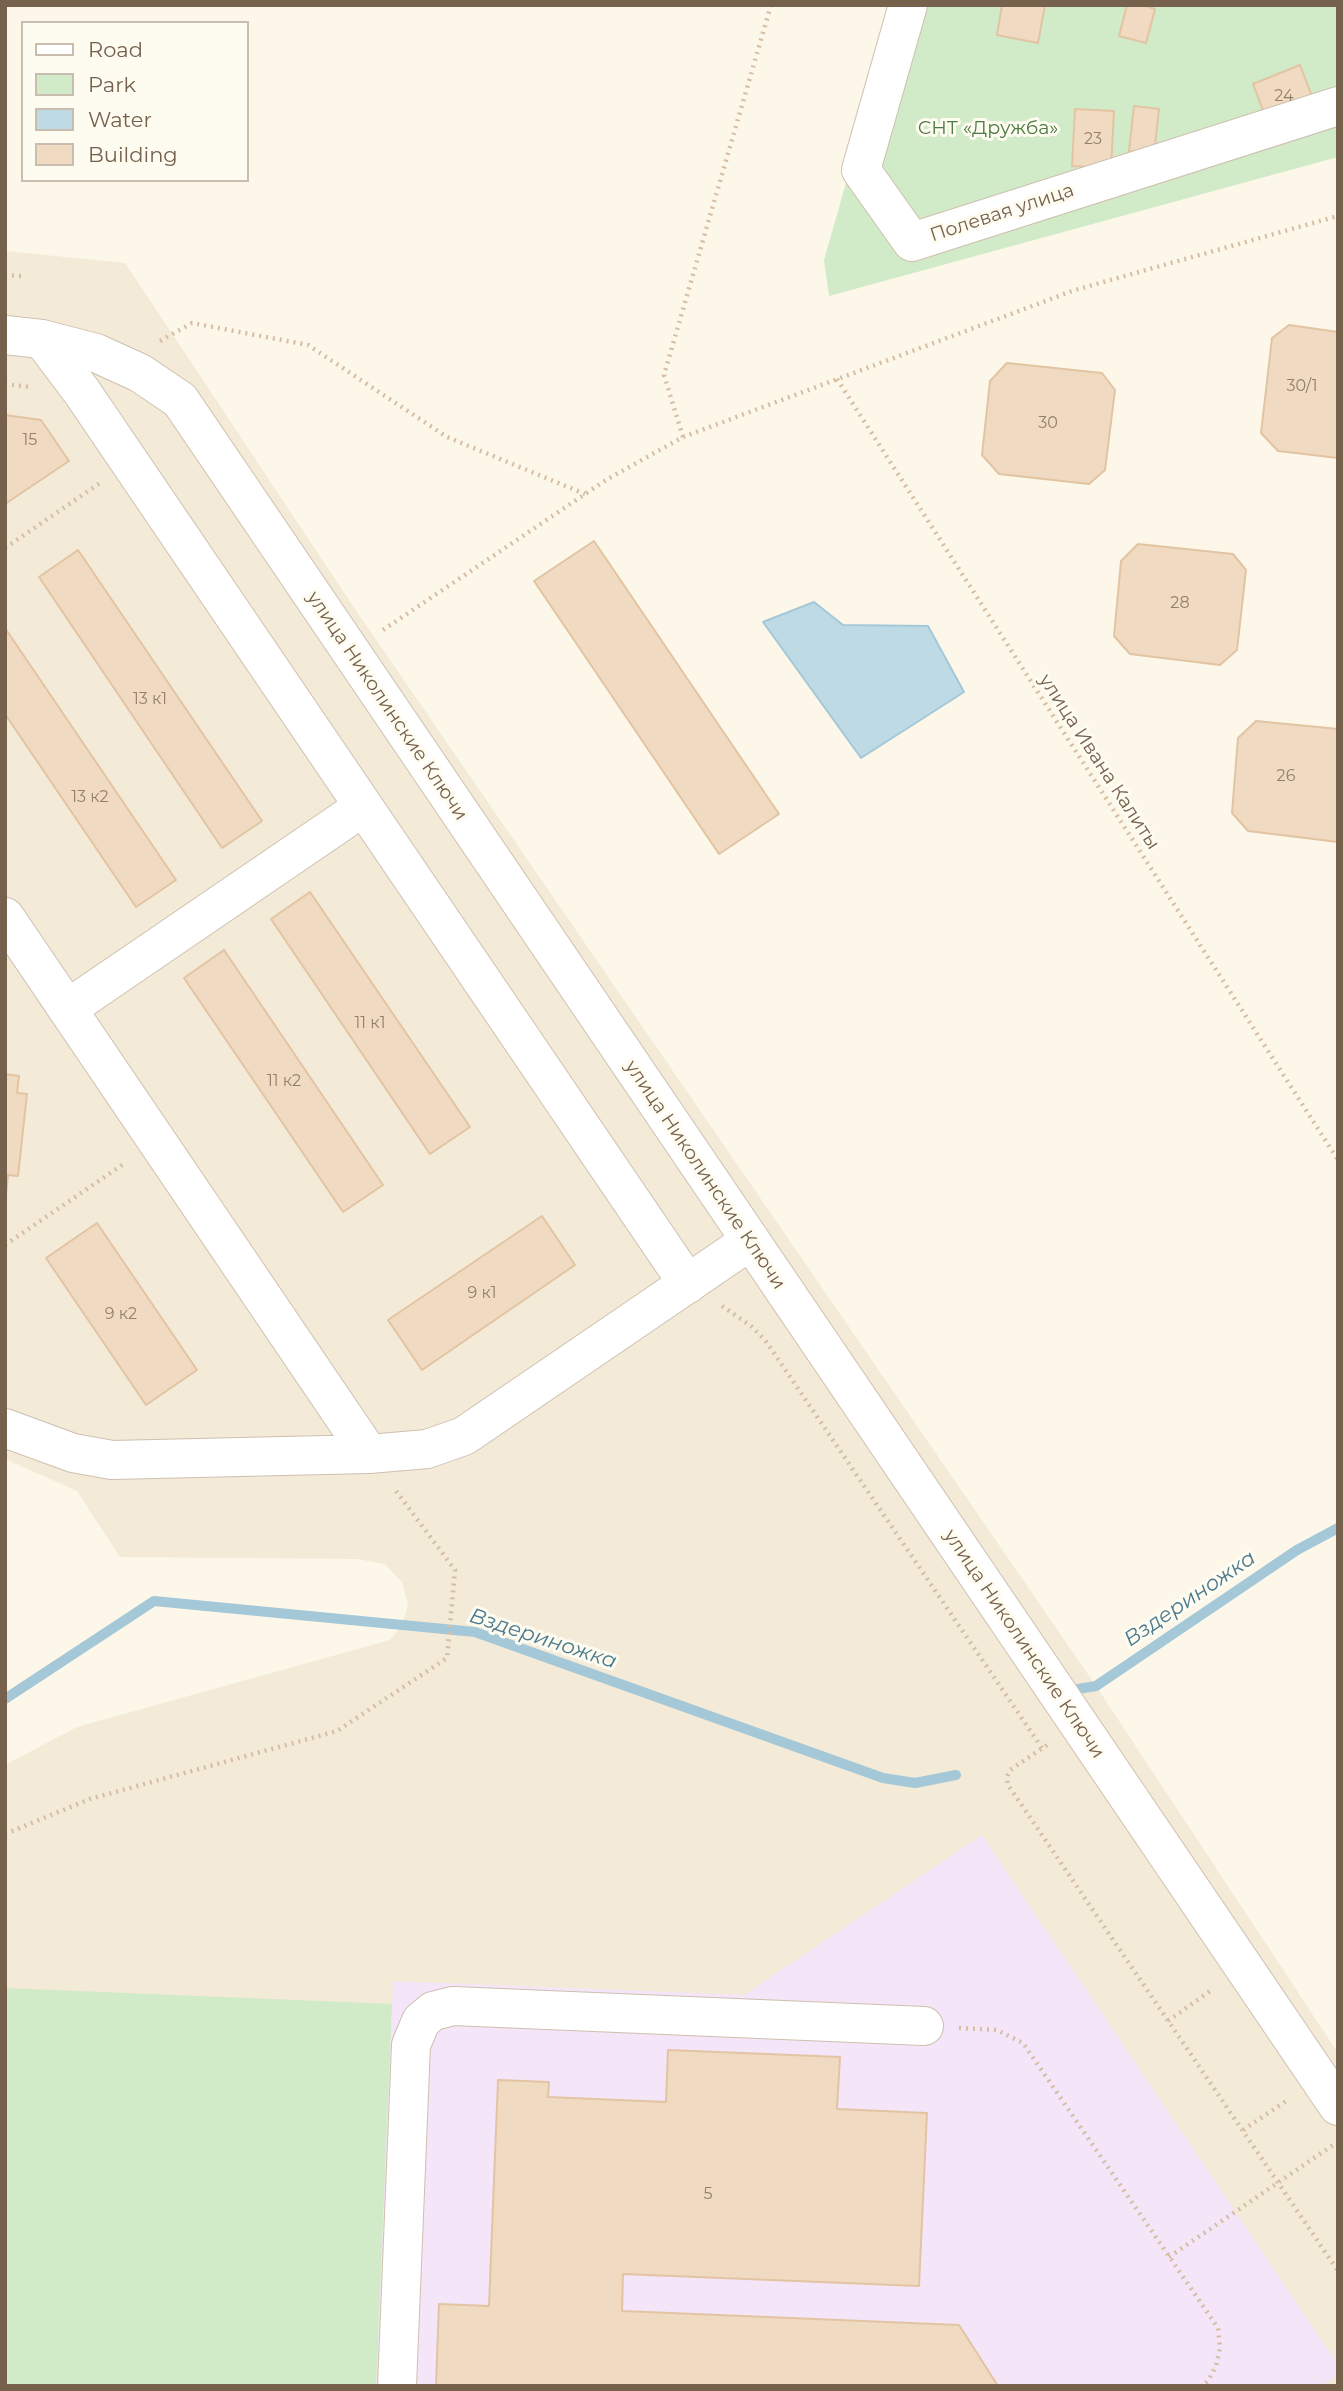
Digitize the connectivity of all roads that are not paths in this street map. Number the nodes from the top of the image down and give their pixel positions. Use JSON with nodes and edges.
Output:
{"nodes":[{"id":1,"x":908,"y":5,"type":"edge"},
{"id":2,"x":1338,"y":106,"type":"edge"},
{"id":3,"x":5,"y":335,"type":"edge"},
{"id":4,"x":42,"y":339,"type":"junction"},
{"id":5,"x":363,"y":807,"type":"junction"},
{"id":6,"x":5,"y":917,"type":"edge"},
{"id":7,"x":67,"y":1009,"type":"junction"},
{"id":8,"x":750,"y":1241,"type":"junction"},
{"id":9,"x":688,"y":1284,"type":"junction"},
{"id":10,"x":5,"y":1428,"type":"edge"},
{"id":11,"x":369,"y":1454,"type":"junction"},
{"id":12,"x":924,"y":2026,"type":"road end"},
{"id":13,"x":1328,"y":2092,"type":"edge"},
{"id":14,"x":397,"y":2386,"type":"edge"}],
"edges":[{"from":1,"to":2,"type":"street","name":"Полевая улица"},
{"from":3,"to":4,"type":"street","name":"улица Николинские Ключи"},
{"from":4,"to":5,"type":"street"},
{"from":4,"to":8,"type":"street","name":"улица Николинские Ключи"},
{"from":5,"to":7,"type":"street"},
{"from":5,"to":9,"type":"street"},
{"from":6,"to":7,"type":"street"},
{"from":7,"to":11,"type":"street"},
{"from":8,"to":9,"type":"street"},
{"from":8,"to":13,"type":"street","name":"улица Николинские Ключи"},
{"from":9,"to":11,"type":"street"},
{"from":10,"to":11,"type":"street"},
{"from":12,"to":14,"type":"street"}]}
